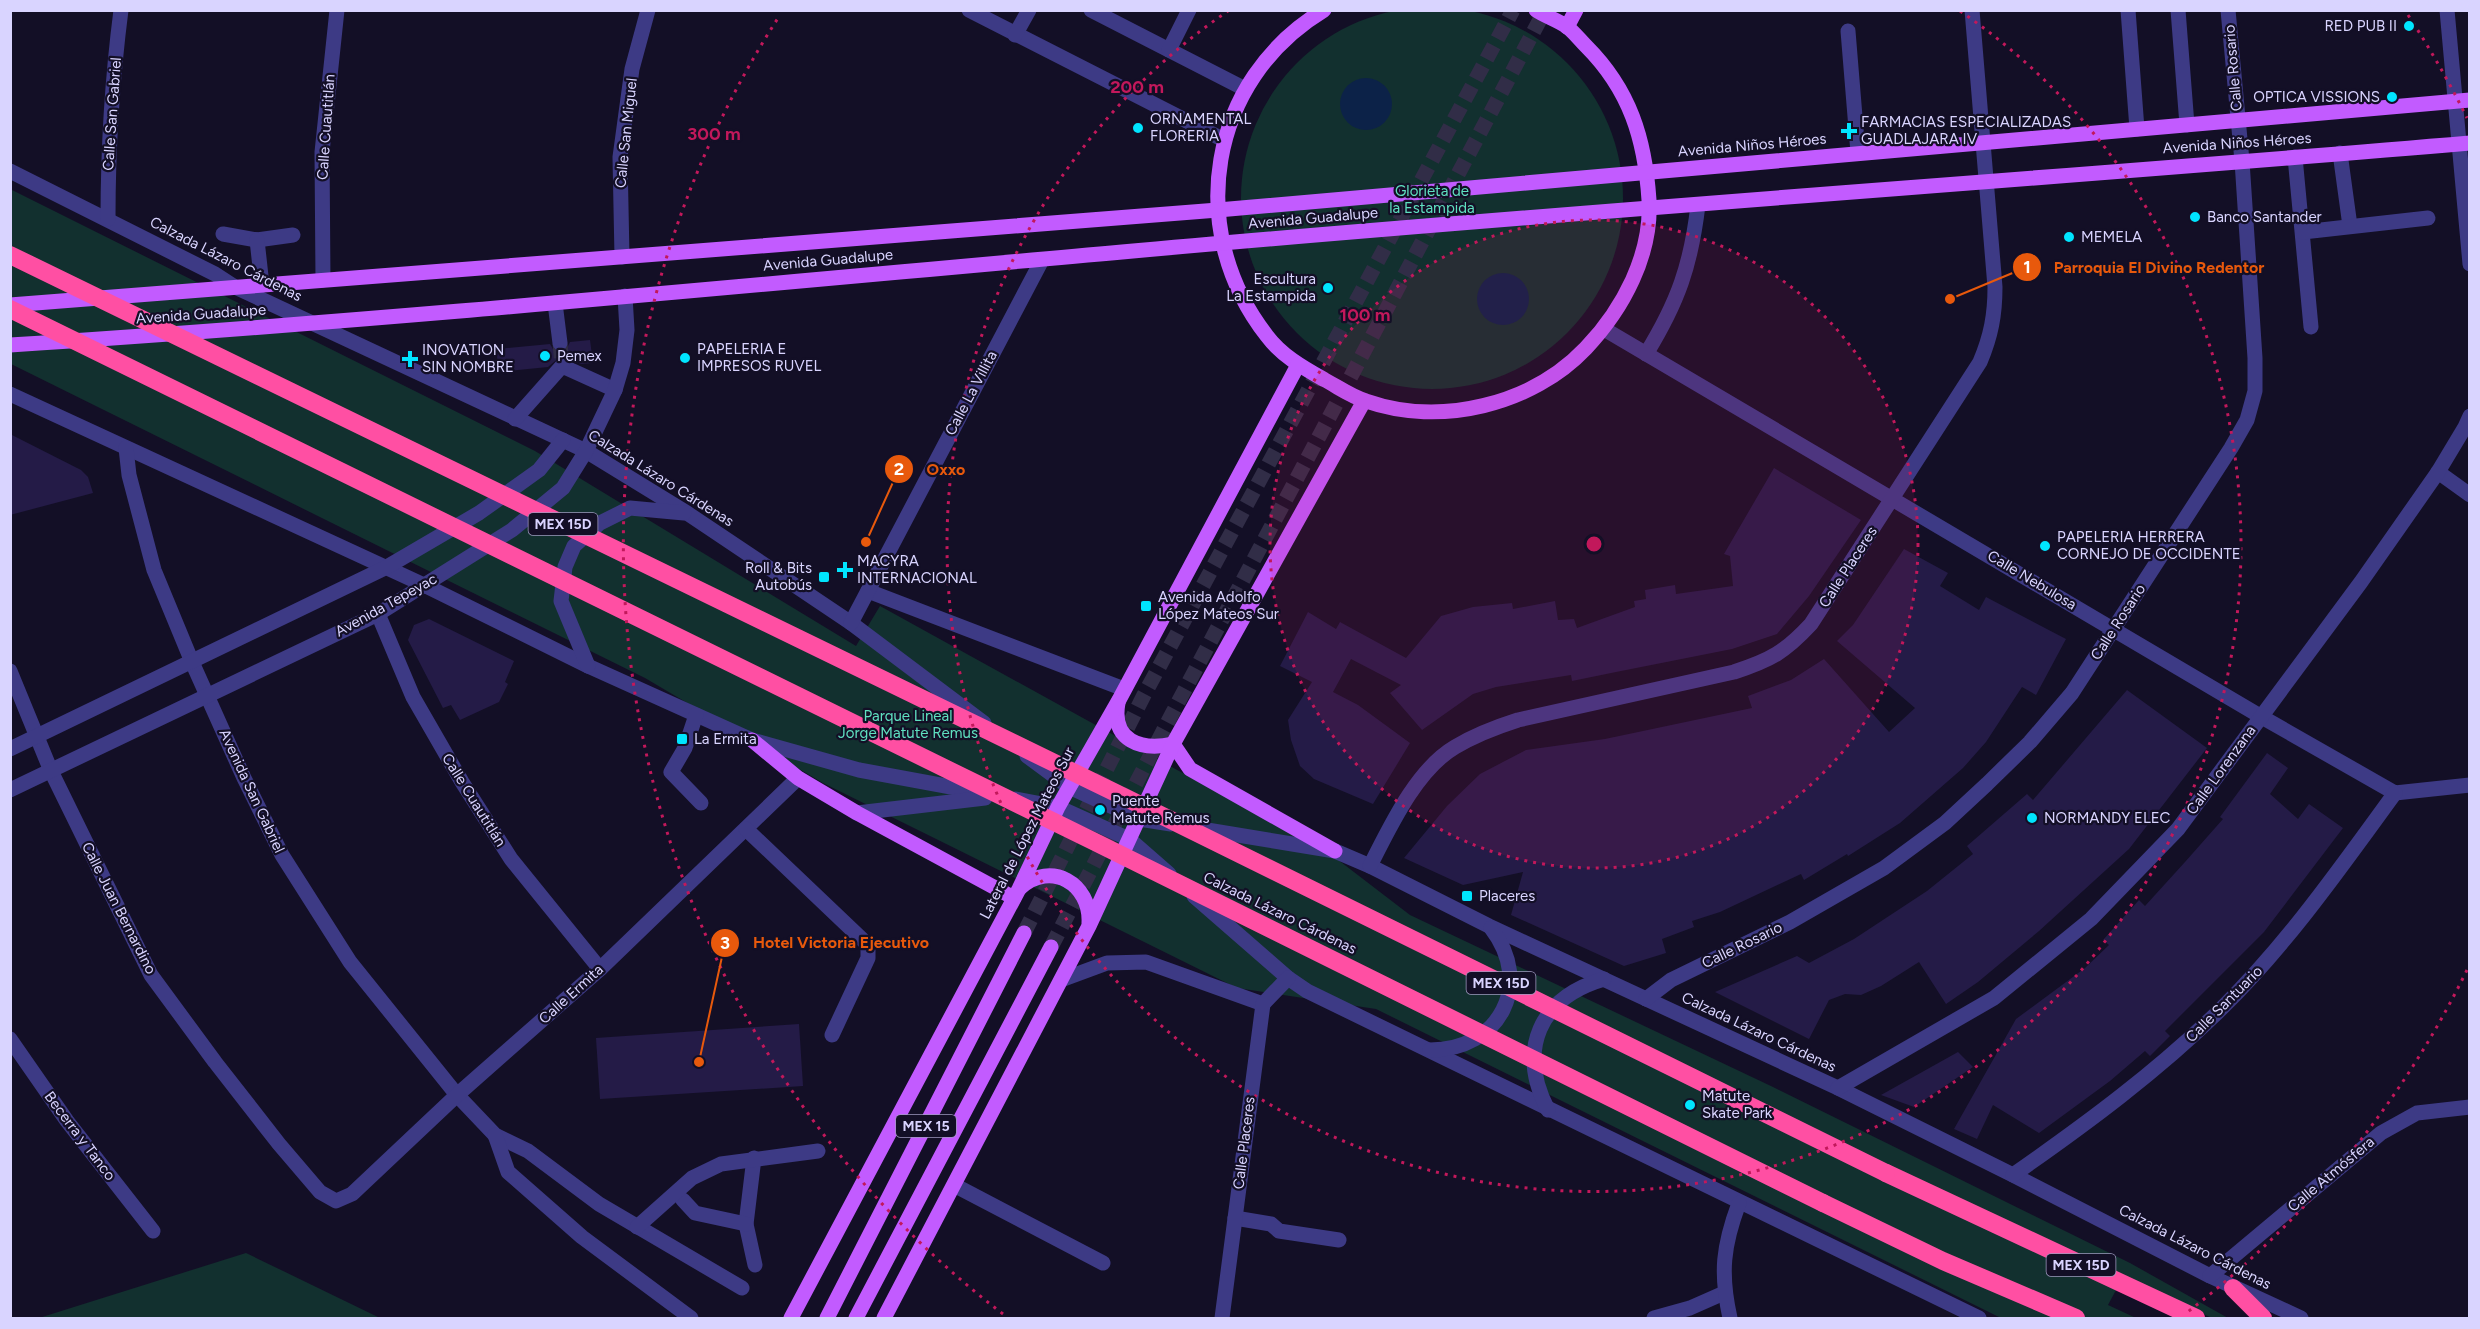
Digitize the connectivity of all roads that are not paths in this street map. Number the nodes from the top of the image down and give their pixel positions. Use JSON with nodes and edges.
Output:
{"nodes":[{"id":1,"x":122,"y":10,"type":"edge"},
{"id":2,"x":337,"y":10,"type":"edge"},
{"id":3,"x":648,"y":10,"type":"edge"},
{"id":4,"x":969,"y":10,"type":"edge"},
{"id":5,"x":1029,"y":10,"type":"edge"},
{"id":6,"x":1091,"y":10,"type":"edge"},
{"id":7,"x":1189,"y":10,"type":"edge"},
{"id":8,"x":1324,"y":10,"type":"edge"},
{"id":9,"x":1536,"y":10,"type":"edge"},
{"id":10,"x":1576,"y":10,"type":"edge"},
{"id":11,"x":1972,"y":10,"type":"edge"},
{"id":12,"x":2128,"y":10,"type":"edge"},
{"id":13,"x":2178,"y":10,"type":"edge"},
{"id":14,"x":2228,"y":10,"type":"edge"},
{"id":15,"x":2447,"y":10,"type":"edge"},
{"id":16,"x":1567,"y":27,"type":"junction"},
{"id":17,"x":1848,"y":31,"type":"dead end"},
{"id":18,"x":1015,"y":35,"type":"junction"},
{"id":19,"x":1169,"y":50,"type":"junction"},
{"id":20,"x":1245,"y":89,"type":"junction"},
{"id":21,"x":2462,"y":100,"type":"edge"},
{"id":22,"x":2237,"y":120,"type":"junction"},
{"id":23,"x":2187,"y":125,"type":"junction"},
{"id":24,"x":2137,"y":129,"type":"junction"},
{"id":25,"x":1224,"y":140,"type":"junction"},
{"id":26,"x":1983,"y":142,"type":"junction"},
{"id":27,"x":2464,"y":144,"type":"edge"},
{"id":28,"x":1858,"y":153,"type":"junction"},
{"id":29,"x":2340,"y":153,"type":"junction"},
{"id":30,"x":2295,"y":157,"type":"junction"},
{"id":31,"x":2242,"y":161,"type":"junction"},
{"id":32,"x":10,"y":171,"type":"edge"},
{"id":33,"x":1647,"y":172,"type":"junction"},
{"id":34,"x":1986,"y":180,"type":"junction"},
{"id":35,"x":1698,"y":205,"type":"junction"},
{"id":36,"x":1649,"y":209,"type":"junction"},
{"id":37,"x":1218,"y":210,"type":"junction"},
{"id":38,"x":2428,"y":218,"type":"dead end"},
{"id":39,"x":108,"y":219,"type":"junction"},
{"id":40,"x":2350,"y":226,"type":"junction"},
{"id":41,"x":2303,"y":232,"type":"junction"},
{"id":42,"x":223,"y":234,"type":"dead end"},
{"id":43,"x":293,"y":235,"type":"dead end"},
{"id":44,"x":256,"y":240,"type":"junction"},
{"id":45,"x":1221,"y":244,"type":"junction"},
{"id":46,"x":10,"y":255,"type":"edge"},
{"id":47,"x":622,"y":257,"type":"junction"},
{"id":48,"x":1042,"y":260,"type":"junction"},
{"id":49,"x":2469,"y":264,"type":"edge"},
{"id":50,"x":323,"y":280,"type":"junction"},
{"id":51,"x":262,"y":285,"type":"junction"},
{"id":52,"x":235,"y":287,"type":"junction"},
{"id":53,"x":625,"y":296,"type":"junction"},
{"id":54,"x":555,"y":303,"type":"junction"},
{"id":55,"x":10,"y":305,"type":"edge"},
{"id":56,"x":10,"y":309,"type":"edge"},
{"id":57,"x":314,"y":324,"type":"junction"},
{"id":58,"x":2311,"y":327,"type":"dead end"},
{"id":59,"x":1604,"y":329,"type":"junction"},
{"id":60,"x":560,"y":343,"type":"tunnel mouth"},
{"id":61,"x":10,"y":345,"type":"edge"},
{"id":62,"x":1646,"y":354,"type":"junction"},
{"id":63,"x":1298,"y":365,"type":"junction"},
{"id":64,"x":615,"y":390,"type":"junction"},
{"id":65,"x":10,"y":394,"type":"edge"},
{"id":66,"x":1364,"y":401,"type":"junction"},
{"id":67,"x":2469,"y":416,"type":"edge"},
{"id":68,"x":515,"y":419,"type":"junction"},
{"id":69,"x":563,"y":440,"type":"junction"},
{"id":70,"x":126,"y":448,"type":"junction"},
{"id":71,"x":586,"y":451,"type":"junction"},
{"id":72,"x":2438,"y":472,"type":"junction"},
{"id":73,"x":2469,"y":495,"type":"edge"},
{"id":74,"x":1893,"y":498,"type":"junction"},
{"id":75,"x":687,"y":513,"type":"junction"},
{"id":76,"x":385,"y":568,"type":"junction"},
{"id":77,"x":424,"y":585,"type":"junction"},
{"id":78,"x":868,"y":591,"type":"junction"},
{"id":79,"x":378,"y":614,"type":"junction"},
{"id":80,"x":851,"y":623,"type":"junction"},
{"id":81,"x":2113,"y":629,"type":"junction"},
{"id":82,"x":192,"y":662,"type":"junction"},
{"id":83,"x":588,"y":666,"type":"junction"},
{"id":84,"x":10,"y":671,"type":"edge"},
{"id":85,"x":1122,"y":694,"type":"junction"},
{"id":86,"x":208,"y":696,"type":"junction"},
{"id":87,"x":696,"y":715,"type":"junction"},
{"id":88,"x":2260,"y":716,"type":"junction"},
{"id":89,"x":36,"y":736,"type":"junction"},
{"id":90,"x":752,"y":740,"type":"junction"},
{"id":91,"x":1173,"y":744,"type":"junction"},
{"id":92,"x":10,"y":748,"type":"edge"},
{"id":93,"x":51,"y":771,"type":"junction"},
{"id":94,"x":798,"y":778,"type":"junction"},
{"id":95,"x":2469,"y":785,"type":"edge"},
{"id":96,"x":1069,"y":787,"type":"junction"},
{"id":97,"x":10,"y":790,"type":"edge"},
{"id":98,"x":2395,"y":793,"type":"junction"},
{"id":99,"x":1000,"y":796,"type":"junction"},
{"id":100,"x":701,"y":803,"type":"dead end"},
{"id":101,"x":1058,"y":807,"type":"junction"},
{"id":102,"x":857,"y":813,"type":"junction"},
{"id":103,"x":1139,"y":819,"type":"junction"},
{"id":104,"x":746,"y":829,"type":"junction"},
{"id":105,"x":1129,"y":839,"type":"junction"},
{"id":106,"x":1335,"y":851,"type":"junction"},
{"id":107,"x":1370,"y":866,"type":"junction"},
{"id":108,"x":1017,"y":893,"type":"junction"},
{"id":109,"x":1089,"y":926,"type":"junction"},
{"id":110,"x":1489,"y":926,"type":"junction"},
{"id":111,"x":1024,"y":933,"type":"tunnel mouth"},
{"id":112,"x":1051,"y":947,"type":"tunnel mouth"},
{"id":113,"x":600,"y":969,"type":"junction"},
{"id":114,"x":1288,"y":978,"type":"junction"},
{"id":115,"x":1604,"y":979,"type":"junction"},
{"id":116,"x":1060,"y":980,"type":"junction"},
{"id":117,"x":1646,"y":999,"type":"junction"},
{"id":118,"x":1263,"y":1004,"type":"junction"},
{"id":119,"x":832,"y":1035,"type":"dead end"},
{"id":120,"x":10,"y":1039,"type":"edge"},
{"id":121,"x":1424,"y":1050,"type":"junction"},
{"id":122,"x":1838,"y":1088,"type":"junction"},
{"id":123,"x":457,"y":1095,"type":"junction"},
{"id":124,"x":2469,"y":1107,"type":"edge"},
{"id":125,"x":1548,"y":1110,"type":"junction"},
{"id":126,"x":495,"y":1135,"type":"junction"},
{"id":127,"x":818,"y":1151,"type":"dead end"},
{"id":128,"x":753,"y":1158,"type":"junction"},
{"id":129,"x":2013,"y":1174,"type":"junction"},
{"id":130,"x":954,"y":1185,"type":"junction"},
{"id":131,"x":683,"y":1200,"type":"dead end"},
{"id":132,"x":336,"y":1201,"type":"joint"},
{"id":133,"x":1739,"y":1203,"type":"junction"},
{"id":134,"x":1235,"y":1218,"type":"junction"},
{"id":135,"x":746,"y":1224,"type":"junction"},
{"id":136,"x":637,"y":1227,"type":"junction"},
{"id":137,"x":153,"y":1231,"type":"dead end"},
{"id":138,"x":1339,"y":1240,"type":"dead end"},
{"id":139,"x":1103,"y":1263,"type":"dead end"},
{"id":140,"x":754,"y":1265,"type":"dead end"},
{"id":141,"x":2210,"y":1276,"type":"junction"},
{"id":142,"x":742,"y":1288,"type":"dead end"},
{"id":143,"x":2233,"y":1288,"type":"junction"},
{"id":144,"x":1724,"y":1293,"type":"junction"},
{"id":145,"x":691,"y":1318,"type":"edge"},
{"id":146,"x":790,"y":1318,"type":"edge"},
{"id":147,"x":827,"y":1318,"type":"edge"},
{"id":148,"x":856,"y":1318,"type":"edge"},
{"id":149,"x":884,"y":1318,"type":"edge"},
{"id":150,"x":1222,"y":1318,"type":"edge"},
{"id":151,"x":1228,"y":1318,"type":"edge"},
{"id":152,"x":1654,"y":1318,"type":"edge"},
{"id":153,"x":1730,"y":1318,"type":"edge"},
{"id":154,"x":1979,"y":1318,"type":"edge"},
{"id":155,"x":2076,"y":1318,"type":"edge"},
{"id":156,"x":2196,"y":1318,"type":"edge"},
{"id":157,"x":2263,"y":1318,"type":"edge"},
{"id":158,"x":2301,"y":1318,"type":"edge"}],
"edges":[{"from":1,"to":39,"type":"street","name":"Calle San Gabriel"},
{"from":2,"to":50,"type":"street","name":"Calle Cuautitlán"},
{"from":3,"to":47,"type":"street","name":"Calle San Miguel"},
{"from":4,"to":18,"type":"street"},
{"from":5,"to":18,"type":"street"},
{"from":6,"to":19,"type":"street"},
{"from":7,"to":19,"type":"street"},
{"from":8,"to":20,"type":"main road"},
{"from":9,"to":16,"type":"main road"},
{"from":10,"to":16,"type":"main road"},
{"from":11,"to":26,"type":"street","name":"Calle Placeres"},
{"from":12,"to":24,"type":"street"},
{"from":13,"to":23,"type":"street"},
{"from":14,"to":22,"type":"street","name":"Calle Rosario"},
{"from":15,"to":21,"type":"street"},
{"from":16,"to":33,"type":"main road"},
{"from":17,"to":28,"type":"street"},
{"from":18,"to":25,"type":"street"},
{"from":19,"to":20,"type":"street"},
{"from":20,"to":25,"type":"main road"},
{"from":21,"to":22,"type":"main road","name":"Avenida Niños Héroes"},
{"from":21,"to":27,"type":"street"},
{"from":22,"to":23,"type":"main road","name":"Avenida Niños Héroes"},
{"from":22,"to":31,"type":"street","name":"Calle Rosario"},
{"from":23,"to":24,"type":"main road","name":"Avenida Niños Héroes"},
{"from":24,"to":26,"type":"main road","name":"Avenida Niños Héroes"},
{"from":25,"to":37,"type":"main road"},
{"from":26,"to":28,"type":"main road","name":"Avenida Niños Héroes"},
{"from":26,"to":34,"type":"street","name":"Calle Placeres"},
{"from":27,"to":29,"type":"main road","name":"Avenida Niños Héroes"},
{"from":27,"to":49,"type":"street"},
{"from":28,"to":33,"type":"main road","name":"Avenida Niños Héroes"},
{"from":29,"to":30,"type":"main road","name":"Avenida Niños Héroes"},
{"from":29,"to":40,"type":"street"},
{"from":30,"to":31,"type":"main road","name":"Avenida Niños Héroes"},
{"from":30,"to":41,"type":"street"},
{"from":31,"to":34,"type":"main road","name":"Avenida Niños Héroes"},
{"from":31,"to":81,"type":"street","name":"Calle Rosario"},
{"from":32,"to":39,"type":"street","name":"Calzada Lázaro Cárdenas"},
{"from":33,"to":36,"type":"main road"},
{"from":33,"to":37,"type":"main road","name":"Avenida Niños Héroes"},
{"from":34,"to":35,"type":"main road","name":"Avenida Niños Héroes"},
{"from":34,"to":74,"type":"street","name":"Calle Placeres"},
{"from":35,"to":36,"type":"main road","name":"Avenida Niños Héroes"},
{"from":35,"to":62,"type":"street"},
{"from":36,"to":45,"type":"main road","name":"Avenida Guadalupe"},
{"from":36,"to":59,"type":"main road"},
{"from":37,"to":45,"type":"main road"},
{"from":37,"to":47,"type":"main road","name":"Avenida Guadalupe"},
{"from":38,"to":40,"type":"street"},
{"from":39,"to":52,"type":"street","name":"Calzada Lázaro Cárdenas"},
{"from":40,"to":41,"type":"street"},
{"from":41,"to":58,"type":"street"},
{"from":42,"to":44,"type":"street"},
{"from":43,"to":44,"type":"street"},
{"from":44,"to":51,"type":"street"},
{"from":45,"to":48,"type":"main road","name":"Avenida Guadalupe"},
{"from":45,"to":63,"type":"main road"},
{"from":46,"to":156,"type":"highway","number":"MEX 15D","bridge":true},
{"from":47,"to":50,"type":"main road","name":"Avenida Guadalupe"},
{"from":48,"to":53,"type":"main road","name":"Avenida Guadalupe"},
{"from":48,"to":78,"type":"street","name":"Calle La Villita"},
{"from":50,"to":51,"type":"main road","name":"Avenida Guadalupe"},
{"from":51,"to":52,"type":"main road","name":"Avenida Guadalupe"},
{"from":52,"to":55,"type":"main road","name":"Avenida Guadalupe"},
{"from":52,"to":57,"type":"street","name":"Calzada Lázaro Cárdenas"},
{"from":53,"to":54,"type":"main road","name":"Avenida Guadalupe"},
{"from":53,"to":64,"type":"street","name":"Avenida Tepeyac"},
{"from":54,"to":57,"type":"main road","name":"Avenida Guadalupe"},
{"from":54,"to":60,"type":"street"},
{"from":56,"to":155,"type":"highway","name":"Calzada Lázaro Cárdenas","bridge":true},
{"from":57,"to":61,"type":"main road","name":"Avenida Guadalupe"},
{"from":57,"to":68,"type":"street","name":"Calzada Lázaro Cárdenas"},
{"from":59,"to":62,"type":"street","name":"Calle Nebulosa"},
{"from":59,"to":66,"type":"main road"},
{"from":62,"to":74,"type":"street","name":"Calle Nebulosa"},
{"from":63,"to":66,"type":"main road"},
{"from":63,"to":85,"type":"main road","name":"Lateral de López Mateos Sur"},
{"from":64,"to":68,"type":"street"},
{"from":64,"to":71,"type":"street","name":"Avenida Tepeyac"},
{"from":65,"to":70,"type":"street","name":"Calzada Lázaro Cárdenas"},
{"from":66,"to":91,"type":"main road"},
{"from":67,"to":72,"type":"street","name":"Calle Lorenzana"},
{"from":68,"to":69,"type":"street","name":"Calzada Lázaro Cárdenas"},
{"from":69,"to":71,"type":"street","name":"Calzada Lázaro Cárdenas"},
{"from":69,"to":76,"type":"street"},
{"from":70,"to":76,"type":"street","name":"Calzada Lázaro Cárdenas"},
{"from":70,"to":82,"type":"street","name":"Avenida San Gabriel"},
{"from":71,"to":75,"type":"street","name":"Calzada Lázaro Cárdenas"},
{"from":71,"to":77,"type":"street","name":"Avenida Tepeyac"},
{"from":72,"to":73,"type":"street"},
{"from":72,"to":88,"type":"street","name":"Calle Lorenzana"},
{"from":74,"to":81,"type":"street","name":"Calle Nebulosa"},
{"from":74,"to":107,"type":"street","name":"Calle Placeres"},
{"from":75,"to":80,"type":"street","name":"Calzada Lázaro Cárdenas"},
{"from":75,"to":83,"type":"street"},
{"from":76,"to":77,"type":"street","name":"Calzada Lázaro Cárdenas"},
{"from":76,"to":82,"type":"street"},
{"from":77,"to":79,"type":"street","name":"Avenida Tepeyac"},
{"from":77,"to":83,"type":"street","name":"Calzada Lázaro Cárdenas"},
{"from":78,"to":80,"type":"street","name":"Calle La Villita"},
{"from":78,"to":85,"type":"street"},
{"from":79,"to":86,"type":"street","name":"Avenida Tepeyac"},
{"from":79,"to":113,"type":"street","name":"Calle Cuautitlán"},
{"from":80,"to":96,"type":"street","name":"Calzada Lázaro Cárdenas"},
{"from":81,"to":88,"type":"street","name":"Calle Nebulosa"},
{"from":81,"to":117,"type":"street","name":"Calle Rosario"},
{"from":82,"to":86,"type":"street","name":"Avenida San Gabriel"},
{"from":82,"to":89,"type":"street"},
{"from":83,"to":87,"type":"street","name":"Calzada Lázaro Cárdenas"},
{"from":84,"to":89,"type":"street","name":"Calle Juan Bernardino"},
{"from":85,"to":91,"type":"main road"},
{"from":85,"to":96,"type":"main road","name":"Lateral de López Mateos Sur"},
{"from":86,"to":93,"type":"street","name":"Avenida Tepeyac"},
{"from":86,"to":123,"type":"street","name":"Avenida San Gabriel"},
{"from":87,"to":90,"type":"street","name":"Calzada Lázaro Cárdenas"},
{"from":87,"to":100,"type":"street"},
{"from":88,"to":98,"type":"street","name":"Calle Nebulosa"},
{"from":88,"to":122,"type":"street","name":"Calle Lorenzana"},
{"from":89,"to":92,"type":"street"},
{"from":89,"to":93,"type":"street","name":"Calle Juan Bernardino"},
{"from":90,"to":94,"type":"main road"},
{"from":90,"to":99,"type":"street","name":"Calzada Lázaro Cárdenas"},
{"from":91,"to":103,"type":"main road"},
{"from":91,"to":106,"type":"main road"},
{"from":93,"to":97,"type":"street","name":"Avenida Tepeyac"},
{"from":93,"to":132,"type":"street","name":"Calle Juan Bernardino"},
{"from":94,"to":102,"type":"main road"},
{"from":94,"to":104,"type":"street","name":"Calle Ermita"},
{"from":95,"to":98,"type":"street"},
{"from":96,"to":101,"type":"main road","name":"Lateral de López Mateos Sur"},
{"from":96,"to":103,"type":"street","name":"Calzada Lázaro Cárdenas"},
{"from":98,"to":129,"type":"street","name":"Calle Santuario"},
{"from":99,"to":101,"type":"street","name":"Calzada Lázaro Cárdenas"},
{"from":99,"to":102,"type":"street"},
{"from":101,"to":105,"type":"street","name":"Calzada Lázaro Cárdenas"},
{"from":101,"to":108,"type":"main road","name":"Lateral de López Mateos Sur"},
{"from":102,"to":108,"type":"main road"},
{"from":103,"to":105,"type":"main road"},
{"from":103,"to":106,"type":"street","name":"Calzada Lázaro Cárdenas"},
{"from":104,"to":113,"type":"street","name":"Calle Ermita"},
{"from":104,"to":119,"type":"street"},
{"from":105,"to":109,"type":"main road"},
{"from":105,"to":114,"type":"street","name":"Calzada Lázaro Cárdenas"},
{"from":106,"to":107,"type":"street","name":"Calzada Lázaro Cárdenas"},
{"from":107,"to":110,"type":"street","name":"Calzada Lázaro Cárdenas"},
{"from":108,"to":109,"type":"main road"},
{"from":108,"to":146,"type":"main road","name":"Lateral de López Mateos Sur"},
{"from":109,"to":116,"type":"main road"},
{"from":110,"to":115,"type":"street","name":"Calzada Lázaro Cárdenas"},
{"from":110,"to":121,"type":"street"},
{"from":111,"to":147,"type":"main road","number":"MEX 15"},
{"from":112,"to":148,"type":"main road","number":"MEX 15"},
{"from":113,"to":123,"type":"street","name":"Calle Ermita"},
{"from":114,"to":118,"type":"street"},
{"from":114,"to":121,"type":"street","name":"Calzada Lázaro Cárdenas"},
{"from":115,"to":117,"type":"street","name":"Calzada Lázaro Cárdenas"},
{"from":115,"to":125,"type":"street"},
{"from":116,"to":118,"type":"street"},
{"from":116,"to":130,"type":"main road"},
{"from":117,"to":122,"type":"street","name":"Calzada Lázaro Cárdenas"},
{"from":118,"to":134,"type":"street","name":"Calle Placeres"},
{"from":120,"to":137,"type":"street","name":"Becerra y Tanco"},
{"from":121,"to":125,"type":"street","name":"Calzada Lázaro Cárdenas"},
{"from":122,"to":129,"type":"street","name":"Calzada Lázaro Cárdenas"},
{"from":123,"to":126,"type":"street","name":"Avenida San Gabriel"},
{"from":123,"to":132,"type":"street","name":"Calle Ermita"},
{"from":124,"to":141,"type":"street","name":"Calle Atmósfera"},
{"from":125,"to":133,"type":"street","name":"Calzada Lázaro Cárdenas"},
{"from":126,"to":136,"type":"street"},
{"from":126,"to":145,"type":"street"},
{"from":127,"to":128,"type":"street"},
{"from":128,"to":135,"type":"street"},
{"from":128,"to":136,"type":"street"},
{"from":129,"to":141,"type":"street","name":"Calzada Lázaro Cárdenas"},
{"from":130,"to":139,"type":"street"},
{"from":130,"to":149,"type":"main road"},
{"from":131,"to":135,"type":"street"},
{"from":133,"to":144,"type":"street"},
{"from":133,"to":154,"type":"street","name":"Calzada Lázaro Cárdenas"},
{"from":134,"to":138,"type":"street"},
{"from":134,"to":150,"type":"street","name":"Calle Placeres"},
{"from":135,"to":140,"type":"street"},
{"from":136,"to":142,"type":"street"},
{"from":141,"to":143,"type":"street","name":"Calzada Lázaro Cárdenas"},
{"from":143,"to":157,"type":"highway"},
{"from":143,"to":158,"type":"street","name":"Calzada Lázaro Cárdenas"},
{"from":144,"to":152,"type":"street"},
{"from":144,"to":153,"type":"street"},
{"from":150,"to":151,"type":"street"}]}
